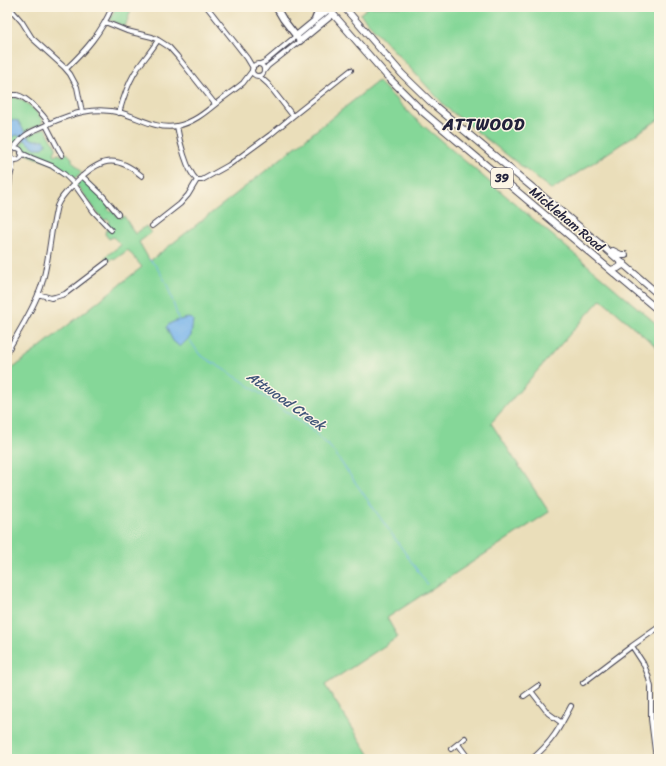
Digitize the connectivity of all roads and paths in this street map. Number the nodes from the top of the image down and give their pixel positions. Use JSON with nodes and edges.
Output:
{"nodes":[{"id":1,"x":9,"y":7,"type":"edge"},
{"id":2,"x":112,"y":7,"type":"edge"},
{"id":3,"x":207,"y":7,"type":"edge"},
{"id":4,"x":276,"y":7,"type":"edge"},
{"id":5,"x":320,"y":7,"type":"edge"},
{"id":6,"x":343,"y":7,"type":"edge"},
{"id":7,"x":329,"y":8,"type":"edge"},
{"id":8,"x":333,"y":14,"type":"junction"},
{"id":9,"x":314,"y":21,"type":"junction"},
{"id":10,"x":105,"y":22,"type":"junction"},
{"id":11,"x":298,"y":38,"type":"junction"},
{"id":12,"x":158,"y":40,"type":"junction"},
{"id":13,"x":255,"y":67,"type":"junction"},
{"id":14,"x":66,"y":69,"type":"junction"},
{"id":15,"x":351,"y":70,"type":"dead end"},
{"id":16,"x":261,"y":74,"type":"junction"},
{"id":17,"x":243,"y":82,"type":"junction"},
{"id":18,"x":7,"y":95,"type":"edge"},
{"id":19,"x":215,"y":104,"type":"junction"},
{"id":20,"x":82,"y":112,"type":"junction"},
{"id":21,"x":119,"y":112,"type":"junction"},
{"id":22,"x":292,"y":116,"type":"junction"},
{"id":23,"x":48,"y":124,"type":"junction"},
{"id":24,"x":176,"y":126,"type":"junction"},
{"id":25,"x":21,"y":140,"type":"junction"},
{"id":26,"x":11,"y":150,"type":"edge"},
{"id":27,"x":62,"y":155,"type":"dead end"},
{"id":28,"x":16,"y":156,"type":"edge"},
{"id":29,"x":82,"y":176,"type":"junction"},
{"id":30,"x":142,"y":176,"type":"dead end"},
{"id":31,"x":197,"y":180,"type":"junction"},
{"id":32,"x":74,"y":184,"type":"junction"},
{"id":33,"x":7,"y":210,"type":"edge"},
{"id":34,"x":118,"y":214,"type":"dead end"},
{"id":35,"x":152,"y":226,"type":"dead end"},
{"id":36,"x":111,"y":230,"type":"dead end"},
{"id":37,"x":606,"y":249,"type":"junction"},
{"id":38,"x":625,"y":255,"type":"dead end"},
{"id":39,"x":107,"y":262,"type":"dead end"},
{"id":40,"x":621,"y":262,"type":"junction"},
{"id":41,"x":611,"y":270,"type":"junction"},
{"id":42,"x":38,"y":294,"type":"junction"},
{"id":43,"x":659,"y":294,"type":"edge"},
{"id":44,"x":659,"y":311,"type":"edge"},
{"id":45,"x":7,"y":352,"type":"edge"},
{"id":46,"x":659,"y":627,"type":"edge"},
{"id":47,"x":632,"y":646,"type":"junction"},
{"id":48,"x":583,"y":683,"type":"dead end"},
{"id":49,"x":538,"y":686,"type":"dead end"},
{"id":50,"x":531,"y":691,"type":"junction"},
{"id":51,"x":524,"y":696,"type":"dead end"},
{"id":52,"x":571,"y":706,"type":"dead end"},
{"id":53,"x":562,"y":724,"type":"junction"},
{"id":54,"x":465,"y":738,"type":"dead end"},
{"id":55,"x":458,"y":744,"type":"junction"},
{"id":56,"x":452,"y":749,"type":"dead end"},
{"id":57,"x":469,"y":759,"type":"edge"},
{"id":58,"x":532,"y":759,"type":"edge"},
{"id":59,"x":656,"y":759,"type":"edge"}],
"edges":[{"from":1,"to":14,"type":"street"},
{"from":2,"to":10,"type":"street"},
{"from":3,"to":13,"type":"street"},
{"from":4,"to":11,"type":"street"},
{"from":5,"to":9,"type":"street"},
{"from":6,"to":8,"type":"main road"},
{"from":6,"to":37,"type":"main road","name":"Mickleham Road","number":"39"},
{"from":7,"to":8,"type":"main road","name":"Mickleham Road","number":"39"},
{"from":7,"to":9,"type":"street"},
{"from":8,"to":11,"type":"street"},
{"from":8,"to":41,"type":"main road","name":"Mickleham Road","number":"39"},
{"from":9,"to":11,"type":"street"},
{"from":10,"to":12,"type":"street"},
{"from":10,"to":14,"type":"street"},
{"from":11,"to":13,"type":"street"},
{"from":11,"to":16,"type":"street"},
{"from":12,"to":19,"type":"street"},
{"from":12,"to":21,"type":"street"},
{"from":13,"to":16,"type":"street"},
{"from":13,"to":16,"type":"street"},
{"from":13,"to":17,"type":"street"},
{"from":14,"to":20,"type":"street"},
{"from":15,"to":22,"type":"street"},
{"from":16,"to":17,"type":"street"},
{"from":16,"to":22,"type":"street"},
{"from":17,"to":19,"type":"street"},
{"from":18,"to":23,"type":"street"},
{"from":19,"to":24,"type":"street"},
{"from":20,"to":21,"type":"street"},
{"from":20,"to":23,"type":"street"},
{"from":21,"to":24,"type":"street"},
{"from":22,"to":31,"type":"street"},
{"from":23,"to":25,"type":"street"},
{"from":23,"to":27,"type":"street"},
{"from":24,"to":31,"type":"street"},
{"from":25,"to":26,"type":"street"},
{"from":25,"to":28,"type":"street"},
{"from":26,"to":28,"type":"street"},
{"from":26,"to":28,"type":"street"},
{"from":28,"to":32,"type":"street"},
{"from":28,"to":33,"type":"street"},
{"from":29,"to":30,"type":"street"},
{"from":29,"to":32,"type":"street"},
{"from":29,"to":34,"type":"street"},
{"from":31,"to":35,"type":"street"},
{"from":32,"to":36,"type":"street"},
{"from":32,"to":42,"type":"street"},
{"from":37,"to":38,"type":"main road"},
{"from":37,"to":40,"type":"main road","name":"Mickleham Road","number":"39"},
{"from":39,"to":42,"type":"street"},
{"from":40,"to":41,"type":"main road"},
{"from":40,"to":43,"type":"main road","name":"Mickleham Road","number":"39"},
{"from":41,"to":44,"type":"main road","name":"Mickleham Road","number":"39"},
{"from":42,"to":45,"type":"street"},
{"from":46,"to":47,"type":"street"},
{"from":47,"to":48,"type":"street"},
{"from":47,"to":59,"type":"street"},
{"from":49,"to":50,"type":"street"},
{"from":50,"to":51,"type":"street"},
{"from":50,"to":53,"type":"street"},
{"from":52,"to":53,"type":"street"},
{"from":53,"to":58,"type":"street"},
{"from":54,"to":55,"type":"street"},
{"from":55,"to":56,"type":"street"},
{"from":55,"to":57,"type":"street"}]}
